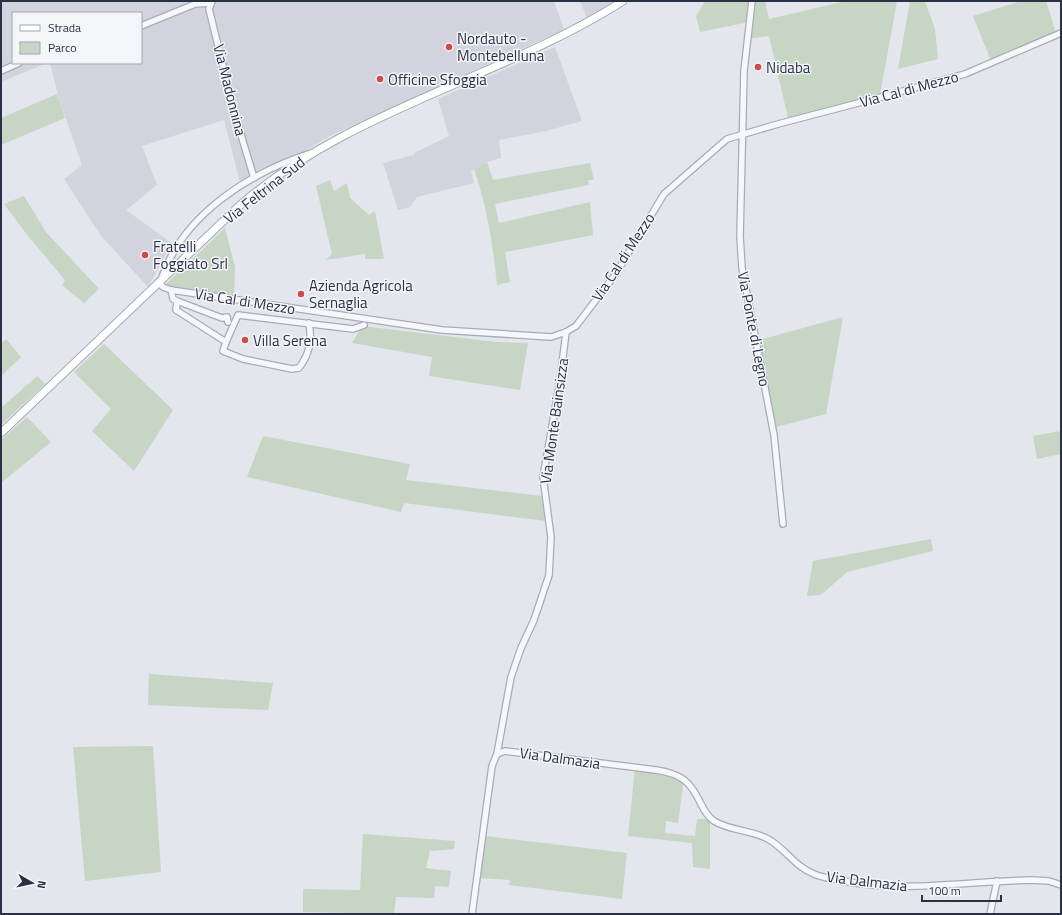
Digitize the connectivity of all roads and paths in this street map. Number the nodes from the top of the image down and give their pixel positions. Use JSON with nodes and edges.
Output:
{"nodes":[{"id":1,"x":623,"y":1,"type":"edge"},
{"id":2,"x":752,"y":1,"type":"edge"},
{"id":3,"x":210,"y":2,"type":"edge"},
{"id":4,"x":142,"y":26,"type":"edge"},
{"id":5,"x":1061,"y":34,"type":"edge"},
{"id":6,"x":17,"y":64,"type":"edge"},
{"id":7,"x":1,"y":71,"type":"edge"},
{"id":8,"x":743,"y":133,"type":"junction"},
{"id":9,"x":312,"y":153,"type":"junction"},
{"id":10,"x":254,"y":178,"type":"junction"},
{"id":11,"x":160,"y":281,"type":"junction"},
{"id":12,"x":171,"y":290,"type":"junction"},
{"id":13,"x":177,"y":301,"type":"junction"},
{"id":14,"x":235,"y":323,"type":"junction"},
{"id":15,"x":309,"y":323,"type":"junction"},
{"id":16,"x":364,"y":325,"type":"dead end"},
{"id":17,"x":566,"y":332,"type":"junction"},
{"id":18,"x":226,"y":342,"type":"junction"},
{"id":19,"x":1,"y":433,"type":"edge"},
{"id":20,"x":783,"y":524,"type":"dead end"},
{"id":21,"x":547,"y":581,"type":"joint"},
{"id":22,"x":497,"y":754,"type":"junction"},
{"id":23,"x":997,"y":882,"type":"junction"},
{"id":24,"x":1061,"y":885,"type":"edge"},
{"id":25,"x":472,"y":914,"type":"edge"},
{"id":26,"x":990,"y":914,"type":"edge"}],
"edges":[{"from":1,"to":9,"type":"main road","name":"Via Feltrina Sud"},
{"from":2,"to":8,"type":"street","name":"Via Ponte di Legno"},
{"from":3,"to":4,"type":"street"},
{"from":3,"to":10,"type":"street","name":"Via Madonnina"},
{"from":5,"to":8,"type":"street","name":"Via Cal di Mezzo"},
{"from":6,"to":7,"type":"street"},
{"from":8,"to":17,"type":"street","name":"Via Cal di Mezzo"},
{"from":8,"to":20,"type":"street","name":"Via Ponte di Legno"},
{"from":9,"to":10,"type":"street"},
{"from":9,"to":11,"type":"main road","name":"Via Feltrina Sud"},
{"from":10,"to":11,"type":"street"},
{"from":11,"to":12,"type":"street","name":"Via Cal di Mezzo"},
{"from":11,"to":19,"type":"main road","name":"Via Feltrina Sud"},
{"from":12,"to":13,"type":"street"},
{"from":12,"to":17,"type":"street","name":"Via Cal di Mezzo"},
{"from":13,"to":14,"type":"street"},
{"from":13,"to":18,"type":"street"},
{"from":14,"to":15,"type":"street"},
{"from":14,"to":18,"type":"street"},
{"from":15,"to":16,"type":"street"},
{"from":15,"to":18,"type":"street"},
{"from":17,"to":21,"type":"street","name":"Via Monte Bainsizza"},
{"from":21,"to":22,"type":"street","name":"Via Dalmazia"},
{"from":22,"to":23,"type":"street","name":"Via Dalmazia"},
{"from":22,"to":25,"type":"street","name":"Via Dalmazia"},
{"from":23,"to":24,"type":"street","name":"Via Dalmazia"},
{"from":23,"to":26,"type":"street"}]}
